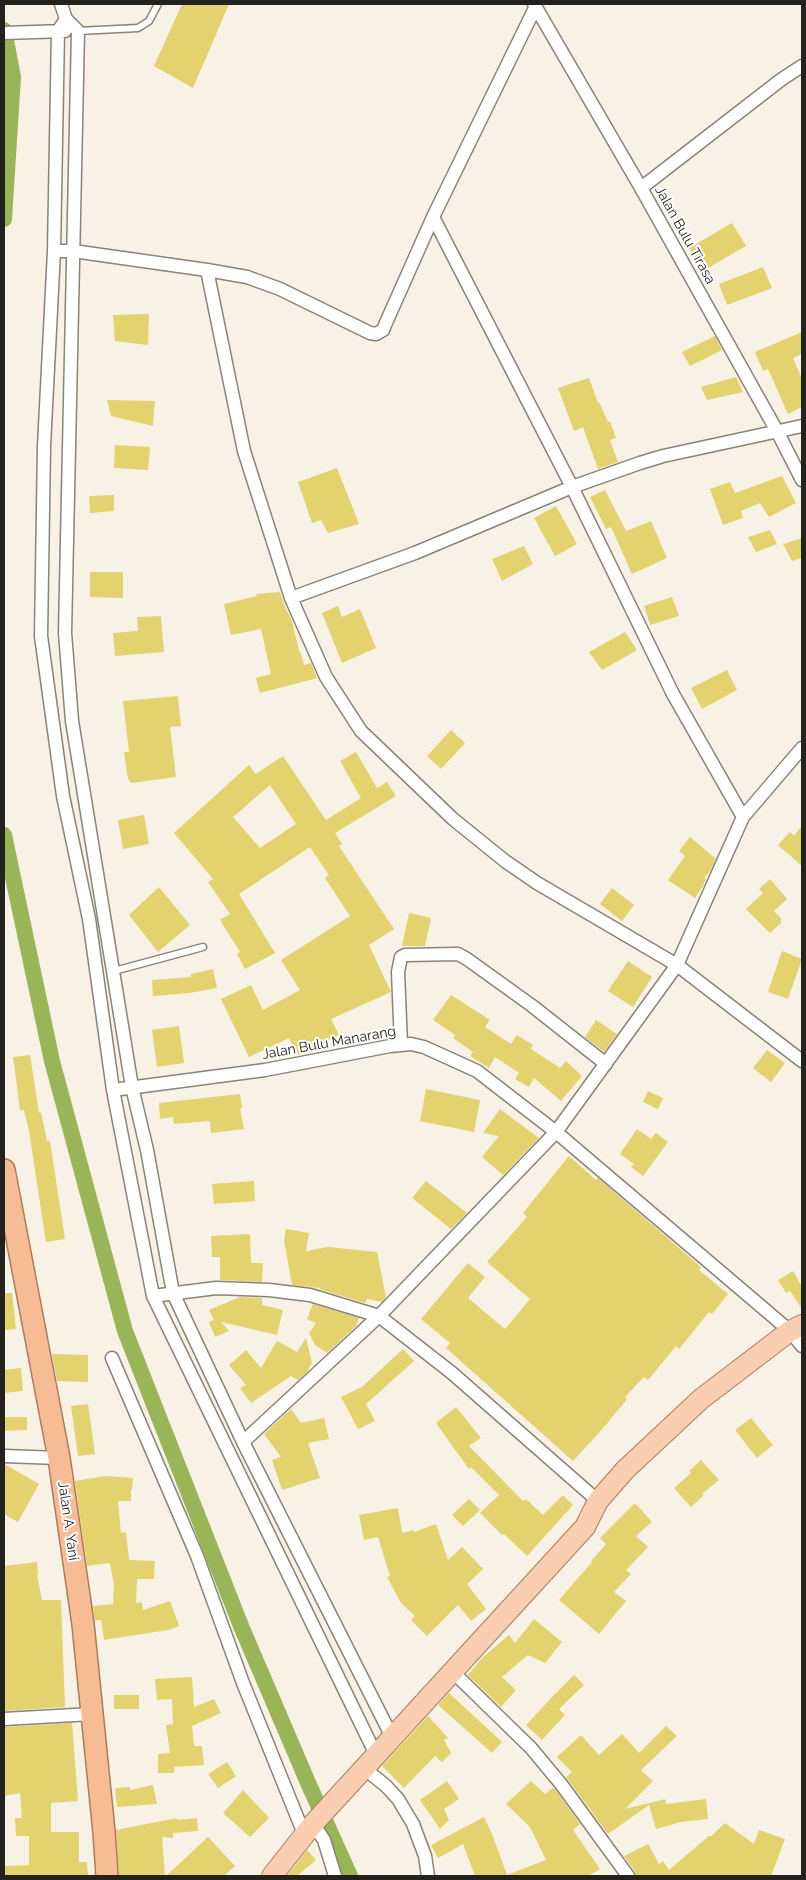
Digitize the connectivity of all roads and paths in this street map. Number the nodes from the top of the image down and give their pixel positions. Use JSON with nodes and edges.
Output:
{"nodes":[{"id":1,"x":61,"y":4,"type":"edge"},
{"id":2,"x":158,"y":4,"type":"edge"},
{"id":3,"x":535,"y":5,"type":"edge"},
{"id":4,"x":66,"y":19,"type":"junction"},
{"id":5,"x":53,"y":31,"type":"junction"},
{"id":6,"x":78,"y":31,"type":"junction"},
{"id":7,"x":4,"y":33,"type":"edge"},
{"id":8,"x":802,"y":66,"type":"edge"},
{"id":9,"x":641,"y":188,"type":"junction"},
{"id":10,"x":433,"y":217,"type":"junction"},
{"id":11,"x":54,"y":251,"type":"junction"},
{"id":12,"x":73,"y":251,"type":"junction"},
{"id":13,"x":207,"y":270,"type":"junction"},
{"id":14,"x":802,"y":426,"type":"edge"},
{"id":15,"x":778,"y":433,"type":"junction"},
{"id":16,"x":802,"y":480,"type":"edge"},
{"id":17,"x":572,"y":487,"type":"junction"},
{"id":18,"x":291,"y":598,"type":"junction"},
{"id":19,"x":72,"y":721,"type":"junction"},
{"id":20,"x":54,"y":723,"type":"junction"},
{"id":21,"x":802,"y":748,"type":"edge"},
{"id":22,"x":743,"y":817,"type":"junction"},
{"id":23,"x":203,"y":947,"type":"dead end"},
{"id":24,"x":677,"y":965,"type":"junction"},
{"id":25,"x":114,"y":974,"type":"junction"},
{"id":26,"x":97,"y":981,"type":"junction"},
{"id":27,"x":401,"y":1045,"type":"junction"},
{"id":28,"x":802,"y":1061,"type":"edge"},
{"id":29,"x":606,"y":1064,"type":"junction"},
{"id":30,"x":132,"y":1087,"type":"junction"},
{"id":31,"x":113,"y":1090,"type":"junction"},
{"id":32,"x":556,"y":1132,"type":"junction"},
{"id":33,"x":4,"y":1170,"type":"edge"},
{"id":34,"x":172,"y":1293,"type":"junction"},
{"id":35,"x":153,"y":1296,"type":"junction"},
{"id":36,"x":379,"y":1316,"type":"junction"},
{"id":37,"x":798,"y":1334,"type":"edge"},
{"id":38,"x":112,"y":1358,"type":"dead end"},
{"id":39,"x":243,"y":1442,"type":"junction"},
{"id":40,"x":4,"y":1456,"type":"edge"},
{"id":41,"x":59,"y":1458,"type":"junction"},
{"id":42,"x":598,"y":1501,"type":"junction"},
{"id":43,"x":452,"y":1671,"type":"junction"},
{"id":44,"x":92,"y":1714,"type":"junction"},
{"id":45,"x":4,"y":1719,"type":"edge"},
{"id":46,"x":392,"y":1737,"type":"junction"},
{"id":47,"x":364,"y":1768,"type":"junction"},
{"id":48,"x":311,"y":1826,"type":"junction"},
{"id":49,"x":107,"y":1876,"type":"edge"},
{"id":50,"x":272,"y":1876,"type":"edge"},
{"id":51,"x":335,"y":1876,"type":"edge"},
{"id":52,"x":428,"y":1876,"type":"edge"},
{"id":53,"x":628,"y":1876,"type":"edge"}],
"edges":[{"from":1,"to":4,"type":"street"},
{"from":2,"to":6,"type":"lane"},
{"from":3,"to":9,"type":"street","name":"Jalan Bulu Tirasa"},
{"from":3,"to":10,"type":"street","name":"Jalan Bulu Tirasa"},
{"from":4,"to":5,"type":"street"},
{"from":4,"to":6,"type":"street"},
{"from":5,"to":6,"type":"street"},
{"from":5,"to":7,"type":"street"},
{"from":5,"to":11,"type":"street"},
{"from":6,"to":12,"type":"street"},
{"from":8,"to":9,"type":"street"},
{"from":9,"to":15,"type":"street","name":"Jalan Bulu Tirasa"},
{"from":10,"to":13,"type":"street","name":"Jalan Bulu Tirasa"},
{"from":10,"to":17,"type":"street"},
{"from":11,"to":12,"type":"street"},
{"from":11,"to":20,"type":"street"},
{"from":12,"to":13,"type":"street"},
{"from":12,"to":19,"type":"street"},
{"from":13,"to":18,"type":"street"},
{"from":14,"to":15,"type":"street"},
{"from":15,"to":16,"type":"street","name":"Jalan Bulu Tirasa"},
{"from":15,"to":17,"type":"street"},
{"from":17,"to":18,"type":"street"},
{"from":17,"to":22,"type":"street"},
{"from":18,"to":24,"type":"street"},
{"from":19,"to":20,"type":"street"},
{"from":19,"to":25,"type":"street"},
{"from":20,"to":26,"type":"street"},
{"from":21,"to":22,"type":"street"},
{"from":22,"to":24,"type":"street"},
{"from":23,"to":25,"type":"lane"},
{"from":24,"to":28,"type":"street"},
{"from":24,"to":29,"type":"street"},
{"from":25,"to":26,"type":"street"},
{"from":25,"to":30,"type":"street"},
{"from":26,"to":31,"type":"street"},
{"from":27,"to":29,"type":"street"},
{"from":27,"to":30,"type":"street","name":"Jalan Bulu Manarang"},
{"from":27,"to":32,"type":"street","name":"Jalan Bulu Manarang"},
{"from":29,"to":32,"type":"street"},
{"from":30,"to":31,"type":"street","name":"Jalan Bulu Manarang"},
{"from":30,"to":34,"type":"street"},
{"from":31,"to":35,"type":"street"},
{"from":32,"to":36,"type":"street"},
{"from":32,"to":37,"type":"street","name":"Jalan Bulu Manarang"},
{"from":33,"to":41,"type":"highway","name":"Jalan A. Yani"},
{"from":34,"to":35,"type":"street"},
{"from":34,"to":36,"type":"street"},
{"from":34,"to":39,"type":"street"},
{"from":35,"to":47,"type":"street"},
{"from":36,"to":39,"type":"street"},
{"from":36,"to":42,"type":"street"},
{"from":37,"to":42,"type":"main road"},
{"from":38,"to":48,"type":"street"},
{"from":39,"to":46,"type":"street"},
{"from":40,"to":41,"type":"street"},
{"from":41,"to":44,"type":"highway","name":"Jalan A. Yani"},
{"from":42,"to":43,"type":"main road"},
{"from":43,"to":46,"type":"main road"},
{"from":43,"to":53,"type":"street"},
{"from":44,"to":45,"type":"street"},
{"from":44,"to":49,"type":"highway","name":"Jalan A. Yani"},
{"from":46,"to":47,"type":"main road"},
{"from":47,"to":48,"type":"main road"},
{"from":47,"to":52,"type":"street"},
{"from":48,"to":50,"type":"main road"},
{"from":48,"to":51,"type":"street"}]}
